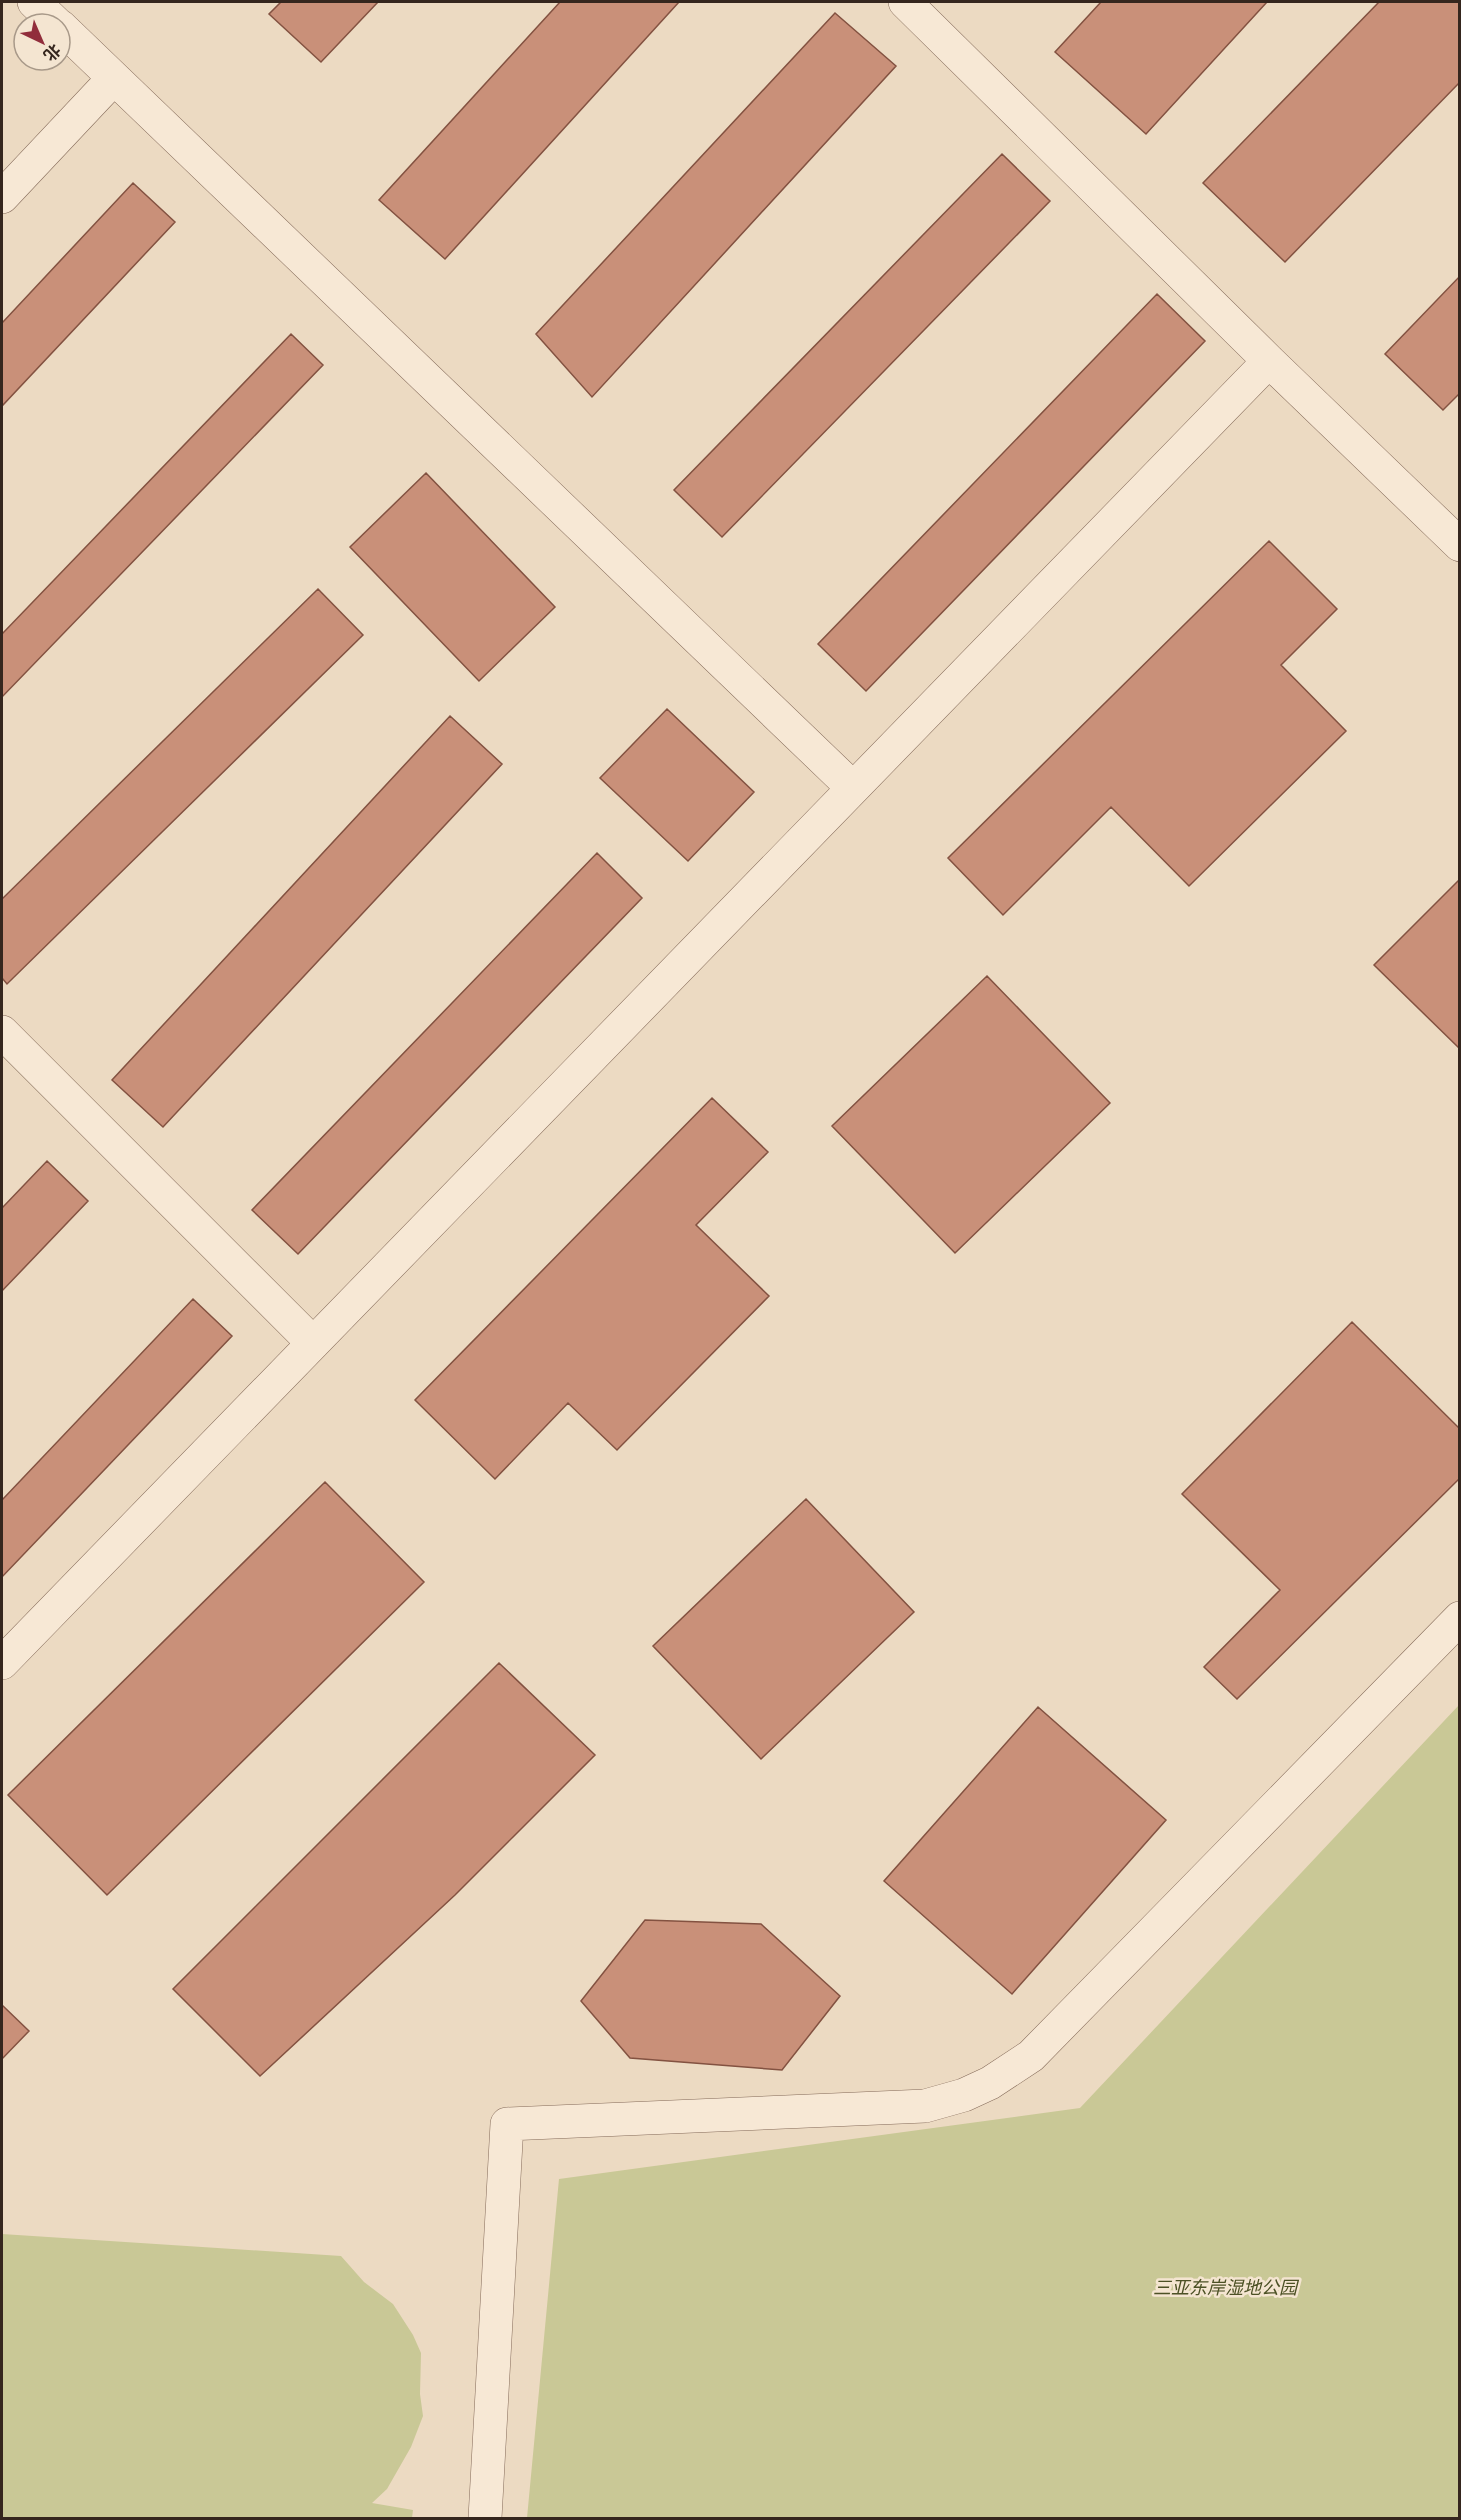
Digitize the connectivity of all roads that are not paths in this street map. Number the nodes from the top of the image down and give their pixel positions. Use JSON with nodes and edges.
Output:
{"nodes":[{"id":1,"x":905,"y":2,"type":"edge"},
{"id":2,"x":72,"y":38,"type":"edge"},
{"id":3,"x":114,"y":78,"type":"junction"},
{"id":4,"x":2,"y":197,"type":"edge"},
{"id":5,"x":1269,"y":361,"type":"junction"},
{"id":6,"x":1460,"y":546,"type":"edge"},
{"id":7,"x":853,"y":788,"type":"junction"},
{"id":8,"x":2,"y":1032,"type":"edge"},
{"id":9,"x":313,"y":1343,"type":"junction"},
{"id":10,"x":1460,"y":1618,"type":"edge"},
{"id":11,"x":2,"y":1663,"type":"edge"},
{"id":12,"x":485,"y":2518,"type":"edge"}],
"edges":[{"from":1,"to":5,"type":"street"},
{"from":2,"to":3,"type":"street"},
{"from":3,"to":4,"type":"street"},
{"from":3,"to":7,"type":"street"},
{"from":5,"to":6,"type":"street"},
{"from":5,"to":7,"type":"street"},
{"from":7,"to":9,"type":"street"},
{"from":8,"to":9,"type":"street"},
{"from":9,"to":11,"type":"street"},
{"from":10,"to":12,"type":"street"}]}
